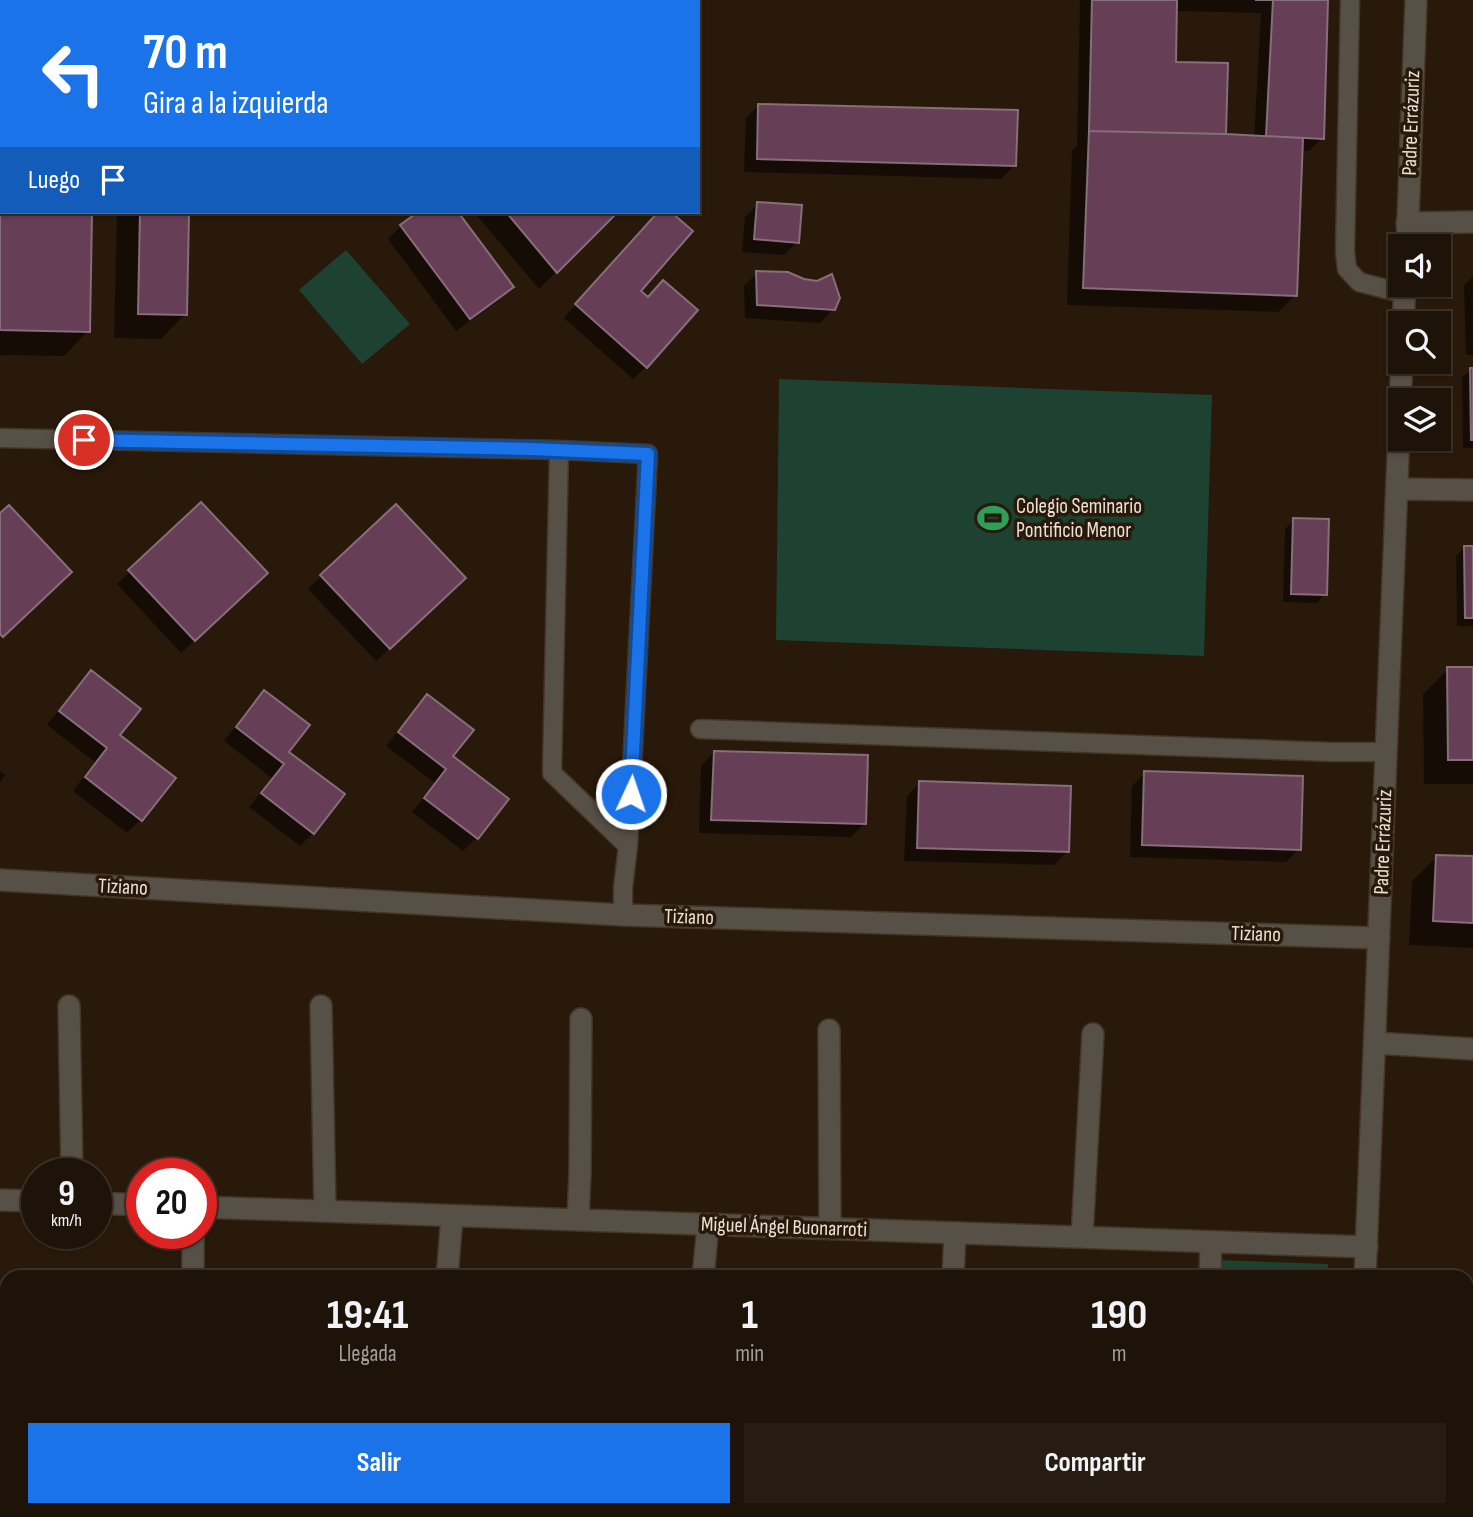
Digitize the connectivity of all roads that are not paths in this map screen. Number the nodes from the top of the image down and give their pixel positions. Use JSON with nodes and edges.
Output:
{"nodes":[{"id":1,"x":1350,"y":0,"type":"edge"},
{"id":2,"x":1416,"y":0,"type":"edge"},
{"id":3,"x":1473,"y":222,"type":"edge"},
{"id":4,"x":1408,"y":223,"type":"junction"},
{"id":5,"x":1407,"y":234,"type":"edge"},
{"id":6,"x":1388,"y":286,"type":"edge"},
{"id":7,"x":0,"y":438,"type":"edge"},
{"id":8,"x":559,"y":450,"type":"junction"},
{"id":9,"x":1398,"y":451,"type":"edge"},
{"id":10,"x":1397,"y":489,"type":"junction"},
{"id":11,"x":1473,"y":490,"type":"edge"},
{"id":12,"x":700,"y":729,"type":"dead end"},
{"id":13,"x":1386,"y":752,"type":"junction"},
{"id":14,"x":628,"y":846,"type":"junction"},
{"id":15,"x":0,"y":880,"type":"edge"},
{"id":16,"x":622,"y":915,"type":"junction"},
{"id":17,"x":1379,"y":938,"type":"junction"},
{"id":18,"x":69,"y":1006,"type":"dead end"},
{"id":19,"x":321,"y":1006,"type":"dead end"},
{"id":20,"x":581,"y":1019,"type":"dead end"},
{"id":21,"x":829,"y":1030,"type":"dead end"},
{"id":22,"x":1093,"y":1034,"type":"dead end"},
{"id":23,"x":1375,"y":1043,"type":"junction"},
{"id":24,"x":1473,"y":1049,"type":"edge"},
{"id":25,"x":72,"y":1158,"type":"edge"},
{"id":26,"x":0,"y":1200,"type":"edge"},
{"id":27,"x":21,"y":1201,"type":"edge"},
{"id":28,"x":217,"y":1208,"type":"edge"},
{"id":29,"x":325,"y":1211,"type":"junction"},
{"id":30,"x":452,"y":1216,"type":"junction"},
{"id":31,"x":578,"y":1220,"type":"junction"},
{"id":32,"x":708,"y":1224,"type":"junction"},
{"id":33,"x":830,"y":1228,"type":"junction"},
{"id":34,"x":955,"y":1233,"type":"junction"},
{"id":35,"x":1082,"y":1237,"type":"junction"},
{"id":36,"x":1211,"y":1242,"type":"junction"},
{"id":37,"x":1367,"y":1247,"type":"junction"},
{"id":38,"x":192,"y":1249,"type":"edge"},
{"id":39,"x":192,"y":1270,"type":"edge"},
{"id":40,"x":448,"y":1270,"type":"edge"},
{"id":41,"x":704,"y":1270,"type":"edge"},
{"id":42,"x":953,"y":1270,"type":"edge"},
{"id":43,"x":1210,"y":1270,"type":"edge"},
{"id":44,"x":1366,"y":1270,"type":"edge"}],
"edges":[{"from":1,"to":6,"type":"lane"},
{"from":2,"to":4,"type":"street","name":"Padre Errázuriz"},
{"from":3,"to":4,"type":"street"},
{"from":4,"to":5,"type":"street","name":"Padre Errázuriz"},
{"from":7,"to":8,"type":"lane"},
{"from":8,"to":14,"type":"lane"},
{"from":8,"to":14,"type":"lane"},
{"from":9,"to":10,"type":"street","name":"Padre Errázuriz"},
{"from":10,"to":11,"type":"street"},
{"from":10,"to":13,"type":"street","name":"Padre Errázuriz"},
{"from":12,"to":13,"type":"lane"},
{"from":13,"to":17,"type":"street","name":"Padre Errázuriz"},
{"from":14,"to":16,"type":"lane"},
{"from":15,"to":16,"type":"street","name":"Tiziano"},
{"from":16,"to":17,"type":"street","name":"Tiziano"},
{"from":17,"to":23,"type":"street","name":"Padre Errázuriz"},
{"from":18,"to":25,"type":"street"},
{"from":19,"to":29,"type":"street"},
{"from":20,"to":31,"type":"street"},
{"from":21,"to":33,"type":"street"},
{"from":22,"to":35,"type":"street"},
{"from":23,"to":24,"type":"street"},
{"from":23,"to":37,"type":"street","name":"Padre Errázuriz"},
{"from":26,"to":27,"type":"street"},
{"from":28,"to":29,"type":"street","name":"Miguel Ángel Buonarroti"},
{"from":29,"to":30,"type":"street","name":"Miguel Ángel Buonarroti"},
{"from":30,"to":31,"type":"street","name":"Miguel Ángel Buonarroti"},
{"from":30,"to":40,"type":"street"},
{"from":31,"to":32,"type":"street","name":"Miguel Ángel Buonarroti"},
{"from":32,"to":33,"type":"street","name":"Miguel Ángel Buonarroti"},
{"from":32,"to":41,"type":"street"},
{"from":33,"to":34,"type":"street","name":"Miguel Ángel Buonarroti"},
{"from":34,"to":35,"type":"street","name":"Miguel Ángel Buonarroti"},
{"from":34,"to":42,"type":"street"},
{"from":35,"to":36,"type":"street","name":"Miguel Ángel Buonarroti"},
{"from":36,"to":37,"type":"street","name":"Miguel Ángel Buonarroti"},
{"from":36,"to":43,"type":"street"},
{"from":37,"to":44,"type":"street","name":"Padre Errázuriz"},
{"from":38,"to":39,"type":"street"}]}
